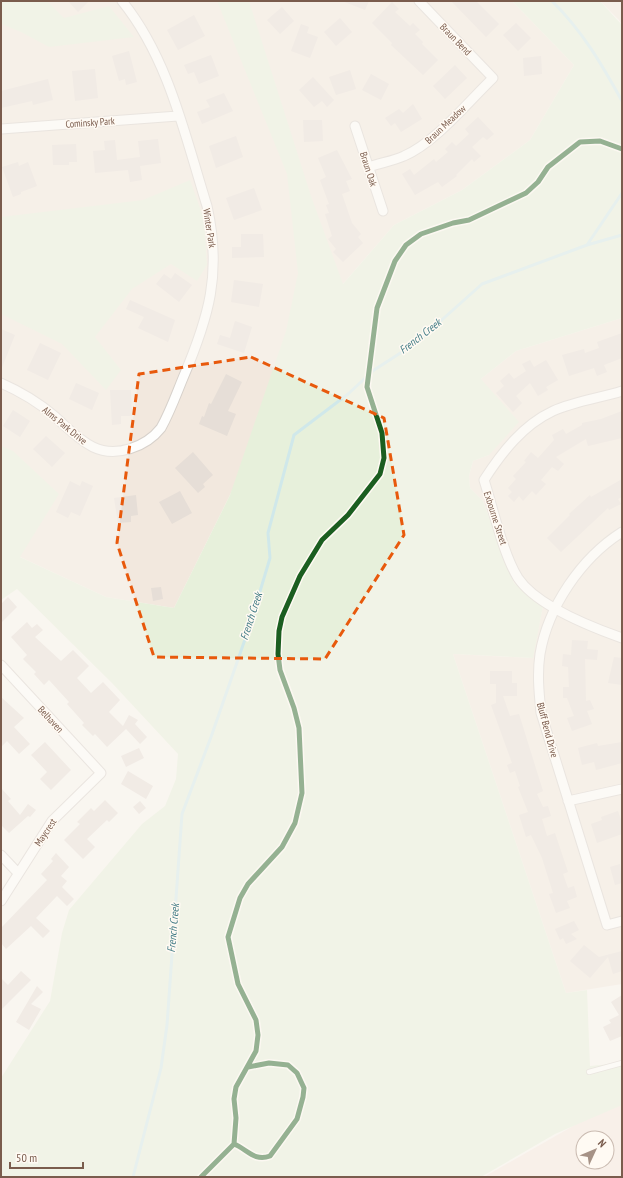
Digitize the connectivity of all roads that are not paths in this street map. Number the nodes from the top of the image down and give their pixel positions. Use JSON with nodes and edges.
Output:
{"nodes":[{"id":1,"x":122,"y":1,"type":"edge"},
{"id":2,"x":419,"y":1,"type":"edge"},
{"id":3,"x":493,"y":78,"type":"joint"},
{"id":4,"x":178,"y":116,"type":"junction"},
{"id":5,"x":355,"y":126,"type":"dead end"},
{"id":6,"x":1,"y":129,"type":"edge"},
{"id":7,"x":368,"y":167,"type":"junction"},
{"id":8,"x":383,"y":211,"type":"dead end"},
{"id":9,"x":1,"y":383,"type":"edge"},
{"id":10,"x":622,"y":391,"type":"edge"},
{"id":11,"x":134,"y":448,"type":"joint"},
{"id":12,"x":622,"y":532,"type":"edge"},
{"id":13,"x":556,"y":609,"type":"junction"},
{"id":14,"x":622,"y":638,"type":"edge"},
{"id":15,"x":1,"y":665,"type":"edge"},
{"id":16,"x":101,"y":773,"type":"joint"},
{"id":17,"x":622,"y":789,"type":"edge"},
{"id":18,"x":568,"y":801,"type":"junction"},
{"id":19,"x":1,"y":854,"type":"edge"},
{"id":20,"x":18,"y":873,"type":"junction"},
{"id":21,"x":1,"y":901,"type":"edge"},
{"id":22,"x":622,"y":921,"type":"edge"},
{"id":23,"x":622,"y":1063,"type":"edge"},
{"id":24,"x":589,"y":1072,"type":"dead end"}],
"edges":[{"from":1,"to":4,"type":"street","name":"Winter Park"},
{"from":2,"to":3,"type":"street","name":"Braun Bend"},
{"from":3,"to":7,"type":"street","name":"Braun Meadow"},
{"from":4,"to":6,"type":"street","name":"Cominsky Park"},
{"from":4,"to":11,"type":"street","name":"Winter Park"},
{"from":5,"to":7,"type":"street","name":"Braun Oak"},
{"from":7,"to":8,"type":"street","name":"Braun Oak"},
{"from":9,"to":11,"type":"street","name":"Alms Park Drive"},
{"from":10,"to":13,"type":"street","name":"Exbourne Street"},
{"from":12,"to":13,"type":"street","name":"Bluff Bend Drive"},
{"from":13,"to":14,"type":"street"},
{"from":13,"to":18,"type":"street","name":"Bluff Bend Drive"},
{"from":15,"to":16,"type":"street","name":"Belhaven"},
{"from":16,"to":20,"type":"street","name":"Maycrest"},
{"from":17,"to":18,"type":"street"},
{"from":18,"to":22,"type":"street","name":"Bluff Bend Drive"},
{"from":19,"to":20,"type":"street"},
{"from":20,"to":21,"type":"street","name":"Maycrest"},
{"from":23,"to":24,"type":"lane"}]}
